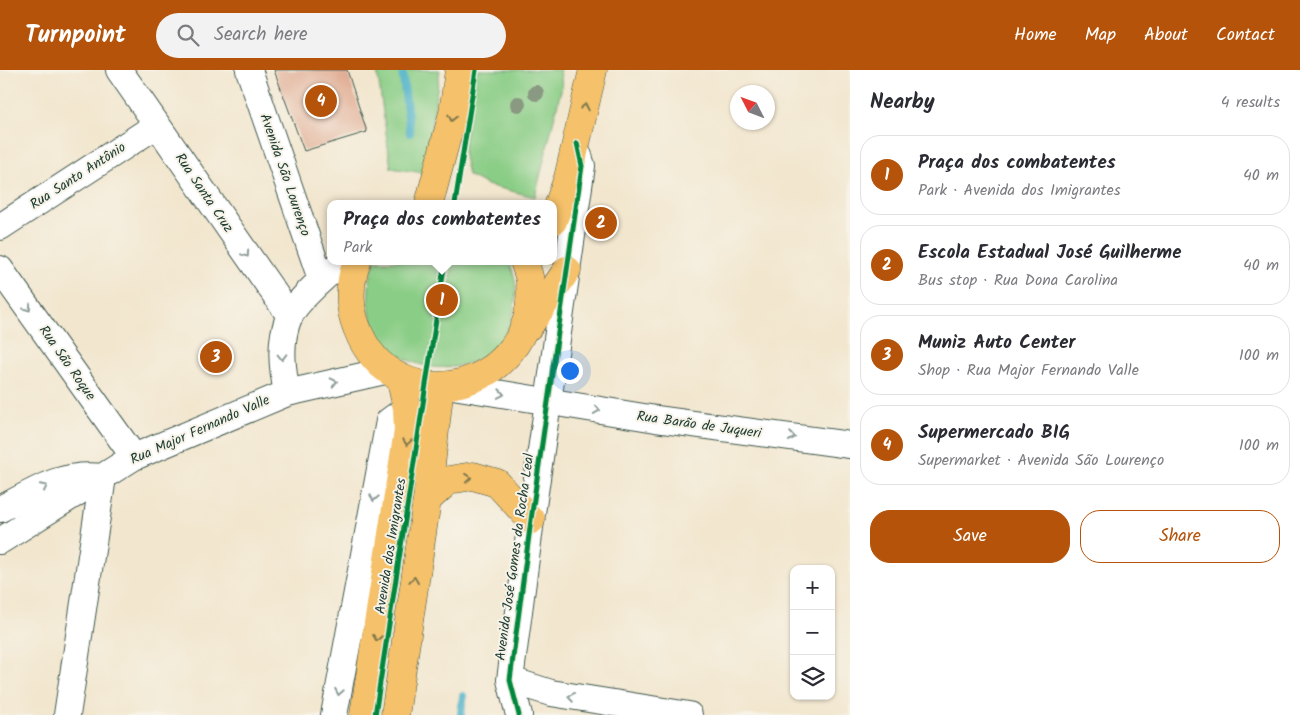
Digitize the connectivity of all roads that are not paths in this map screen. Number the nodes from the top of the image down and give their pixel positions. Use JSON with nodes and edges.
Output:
{"nodes":[{"id":1,"x":119,"y":70,"type":"edge"},
{"id":2,"x":249,"y":70,"type":"edge"},
{"id":3,"x":459,"y":70,"type":"edge"},
{"id":4,"x":593,"y":70,"type":"edge"},
{"id":5,"x":157,"y":125,"type":"junction"},
{"id":6,"x":577,"y":144,"type":"junction"},
{"id":7,"x":430,"y":200,"type":"edge"},
{"id":8,"x":557,"y":208,"type":"edge"},
{"id":9,"x":0,"y":227,"type":"edge"},
{"id":10,"x":338,"y":265,"type":"edge"},
{"id":11,"x":356,"y":265,"type":"edge"},
{"id":12,"x":528,"y":265,"type":"edge"},
{"id":13,"x":0,"y":268,"type":"edge"},
{"id":14,"x":566,"y":270,"type":"junction"},
{"id":15,"x":321,"y":279,"type":"junction"},
{"id":16,"x":290,"y":316,"type":"junction"},
{"id":17,"x":521,"y":338,"type":"junction"},
{"id":18,"x":395,"y":374,"type":"junction"},
{"id":19,"x":446,"y":386,"type":"junction"},
{"id":20,"x":287,"y":393,"type":"junction"},
{"id":21,"x":548,"y":402,"type":"junction"},
{"id":22,"x":407,"y":408,"type":"junction"},
{"id":23,"x":850,"y":445,"type":"edge"},
{"id":24,"x":134,"y":458,"type":"junction"},
{"id":25,"x":103,"y":477,"type":"junction"},
{"id":26,"x":427,"y":500,"type":"junction"},
{"id":27,"x":0,"y":509,"type":"edge"},
{"id":28,"x":531,"y":520,"type":"junction"},
{"id":29,"x":0,"y":541,"type":"edge"},
{"id":30,"x":510,"y":680,"type":"junction"},
{"id":31,"x":67,"y":715,"type":"edge"},
{"id":32,"x":334,"y":715,"type":"edge"},
{"id":33,"x":364,"y":715,"type":"edge"},
{"id":34,"x":395,"y":715,"type":"edge"},
{"id":35,"x":519,"y":715,"type":"edge"},
{"id":36,"x":689,"y":715,"type":"edge"}],
"edges":[{"from":1,"to":5,"type":"street","name":"Rua Santa Cruz"},
{"from":2,"to":15,"type":"street","name":"Avenida São Lourenço"},
{"from":3,"to":7,"type":"main road","one_way":true},
{"from":6,"to":4,"type":"main road","one_way":true},
{"from":5,"to":9,"type":"street","name":"Rua Santo Antônio"},
{"from":5,"to":16,"type":"street","name":"Rua Santa Cruz","one_way":true},
{"from":6,"to":8,"type":"main road"},
{"from":6,"to":14,"type":"street","name":"Avenida José Gomes da Rocha Leal"},
{"from":10,"to":15,"type":"street"},
{"from":11,"to":18,"type":"main road"},
{"from":12,"to":17,"type":"main road"},
{"from":13,"to":24,"type":"street","name":"Rua São Roque","one_way":true},
{"from":14,"to":17,"type":"main road"},
{"from":14,"to":21,"type":"street","name":"Avenida José Gomes da Rocha Leal"},
{"from":15,"to":16,"type":"street"},
{"from":16,"to":20,"type":"street","one_way":true},
{"from":17,"to":19,"type":"main road"},
{"from":18,"to":19,"type":"main road"},
{"from":20,"to":18,"type":"street","name":"Rua Major Fernando Valle","one_way":true},
{"from":18,"to":22,"type":"main road","name":"Avenida dos Imigrantes"},
{"from":19,"to":21,"type":"street","one_way":true},
{"from":19,"to":26,"type":"main road","name":"Avenida dos Imigrantes"},
{"from":20,"to":24,"type":"street","name":"Rua Major Fernando Valle"},
{"from":21,"to":23,"type":"street","name":"Rua Barão de Juqueri","one_way":true},
{"from":21,"to":28,"type":"street","name":"Avenida José Gomes da Rocha Leal"},
{"from":22,"to":32,"type":"street","one_way":true},
{"from":22,"to":33,"type":"main road","name":"Avenida dos Imigrantes","one_way":true},
{"from":24,"to":25,"type":"street","name":"Rua Major Fernando Valle"},
{"from":27,"to":25,"type":"street","one_way":true},
{"from":25,"to":29,"type":"street","name":"Rua Major Fernando Valle"},
{"from":25,"to":31,"type":"street"},
{"from":26,"to":28,"type":"main road","one_way":true},
{"from":34,"to":26,"type":"main road","name":"Avenida dos Imigrantes","one_way":true},
{"from":28,"to":30,"type":"street","name":"Avenida José Gomes da Rocha Leal"},
{"from":30,"to":35,"type":"street","name":"Avenida José Gomes da Rocha Leal"},
{"from":36,"to":30,"type":"street","one_way":true}]}
